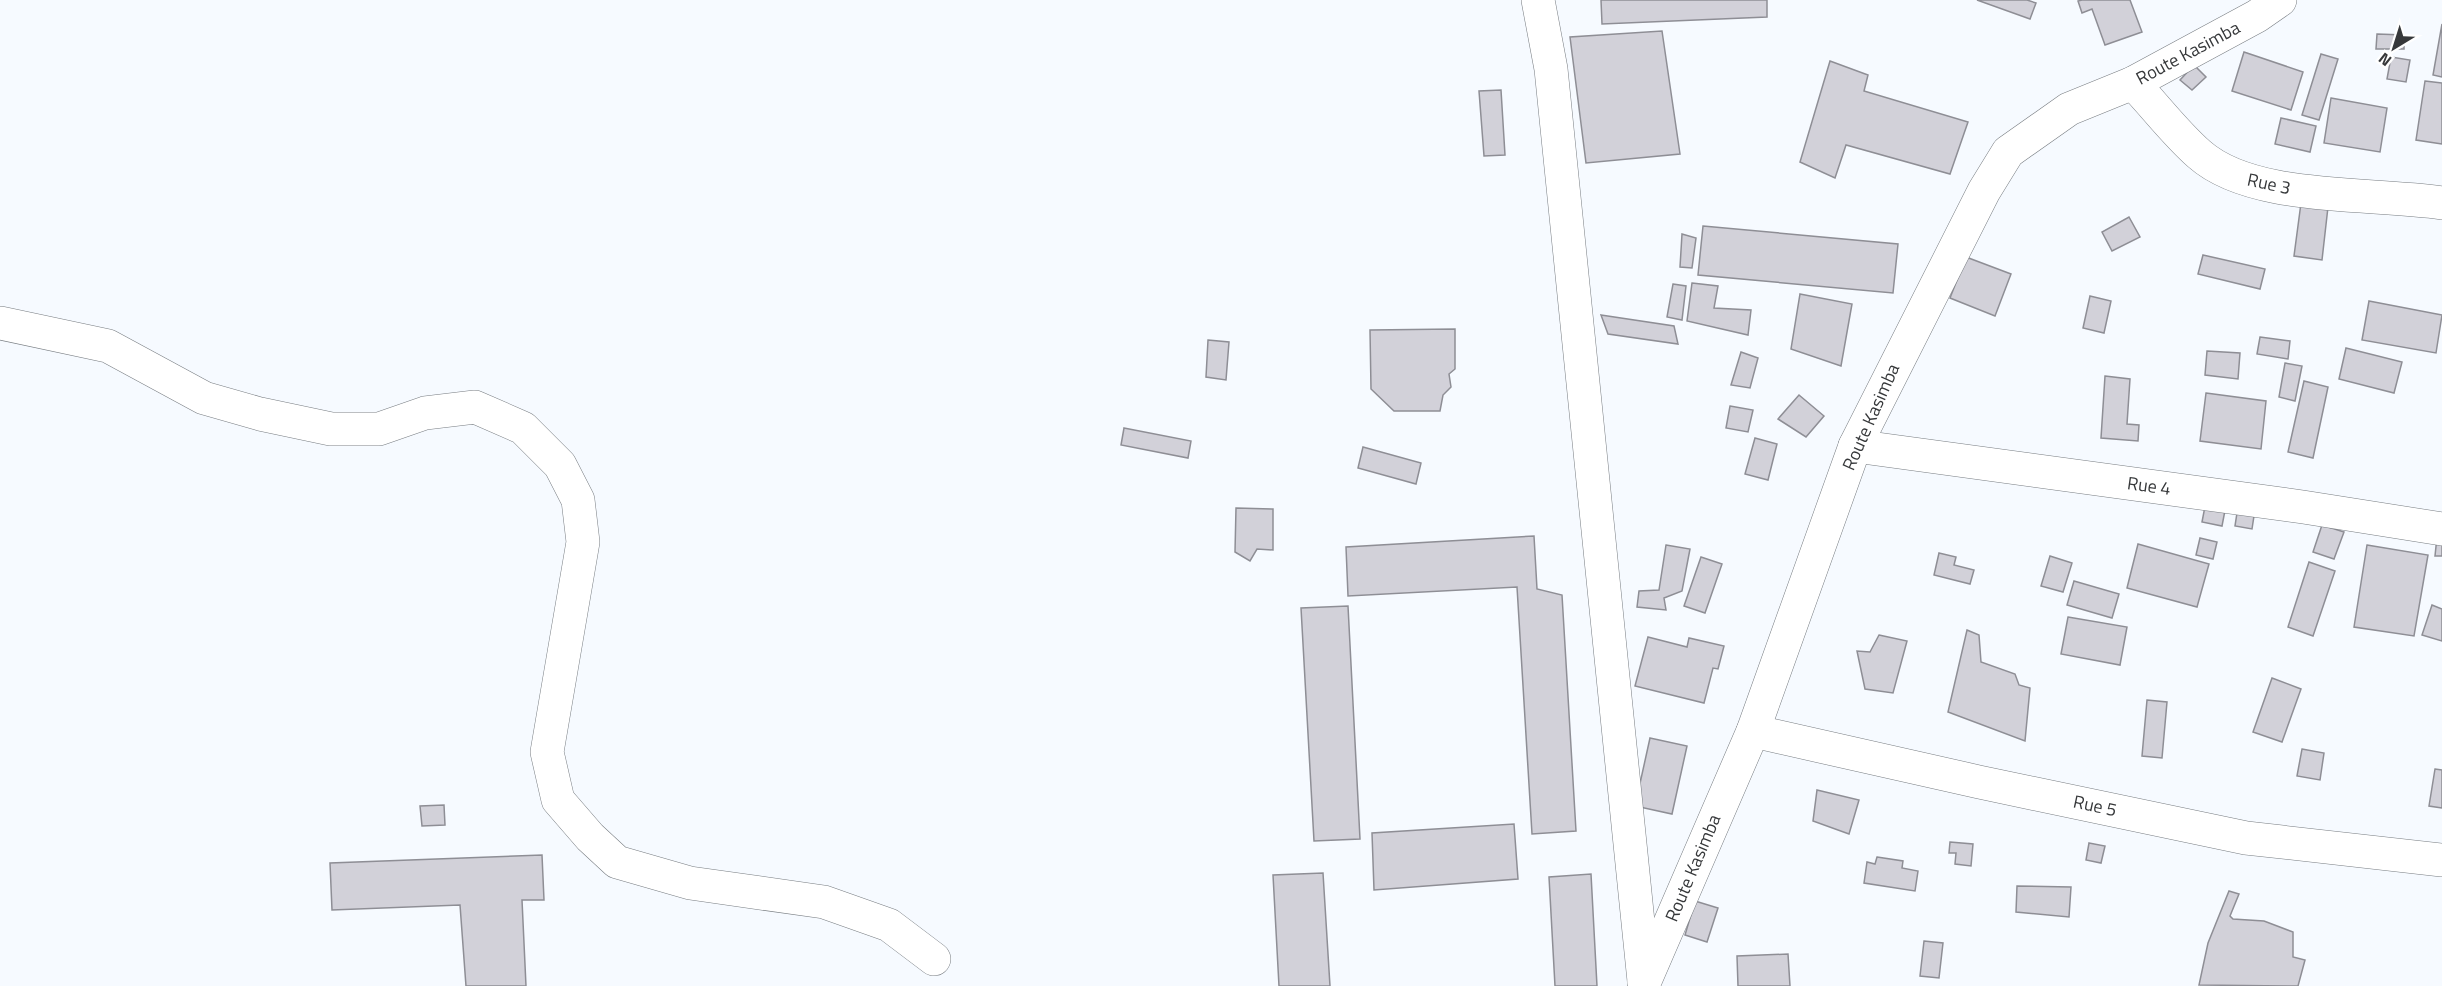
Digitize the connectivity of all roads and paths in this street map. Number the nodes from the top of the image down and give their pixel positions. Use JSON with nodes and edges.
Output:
{"nodes":[{"id":1,"x":1538,"y":0,"type":"edge"},
{"id":2,"x":2280,"y":0,"type":"edge"},
{"id":3,"x":2133,"y":83,"type":"junction"},
{"id":4,"x":2442,"y":203,"type":"edge"},
{"id":5,"x":0,"y":323,"type":"edge"},
{"id":6,"x":1855,"y":446,"type":"junction"},
{"id":7,"x":2442,"y":529,"type":"edge"},
{"id":8,"x":1753,"y":731,"type":"junction"},
{"id":9,"x":2442,"y":860,"type":"edge"},
{"id":10,"x":934,"y":959,"type":"dead end"},
{"id":11,"x":1644,"y":985,"type":"edge"}],
"edges":[{"from":1,"to":11,"type":"street","name":"Route Kasimba"},
{"from":2,"to":3,"type":"street","name":"Route Kasimba"},
{"from":3,"to":4,"type":"street","name":"Rue 3"},
{"from":3,"to":6,"type":"street","name":"Route Kasimba"},
{"from":5,"to":10,"type":"street"},
{"from":6,"to":7,"type":"street","name":"Rue 4"},
{"from":6,"to":8,"type":"street","name":"Route Kasimba"},
{"from":8,"to":9,"type":"street","name":"Rue 5"},
{"from":8,"to":11,"type":"street","name":"Route Kasimba"}]}
